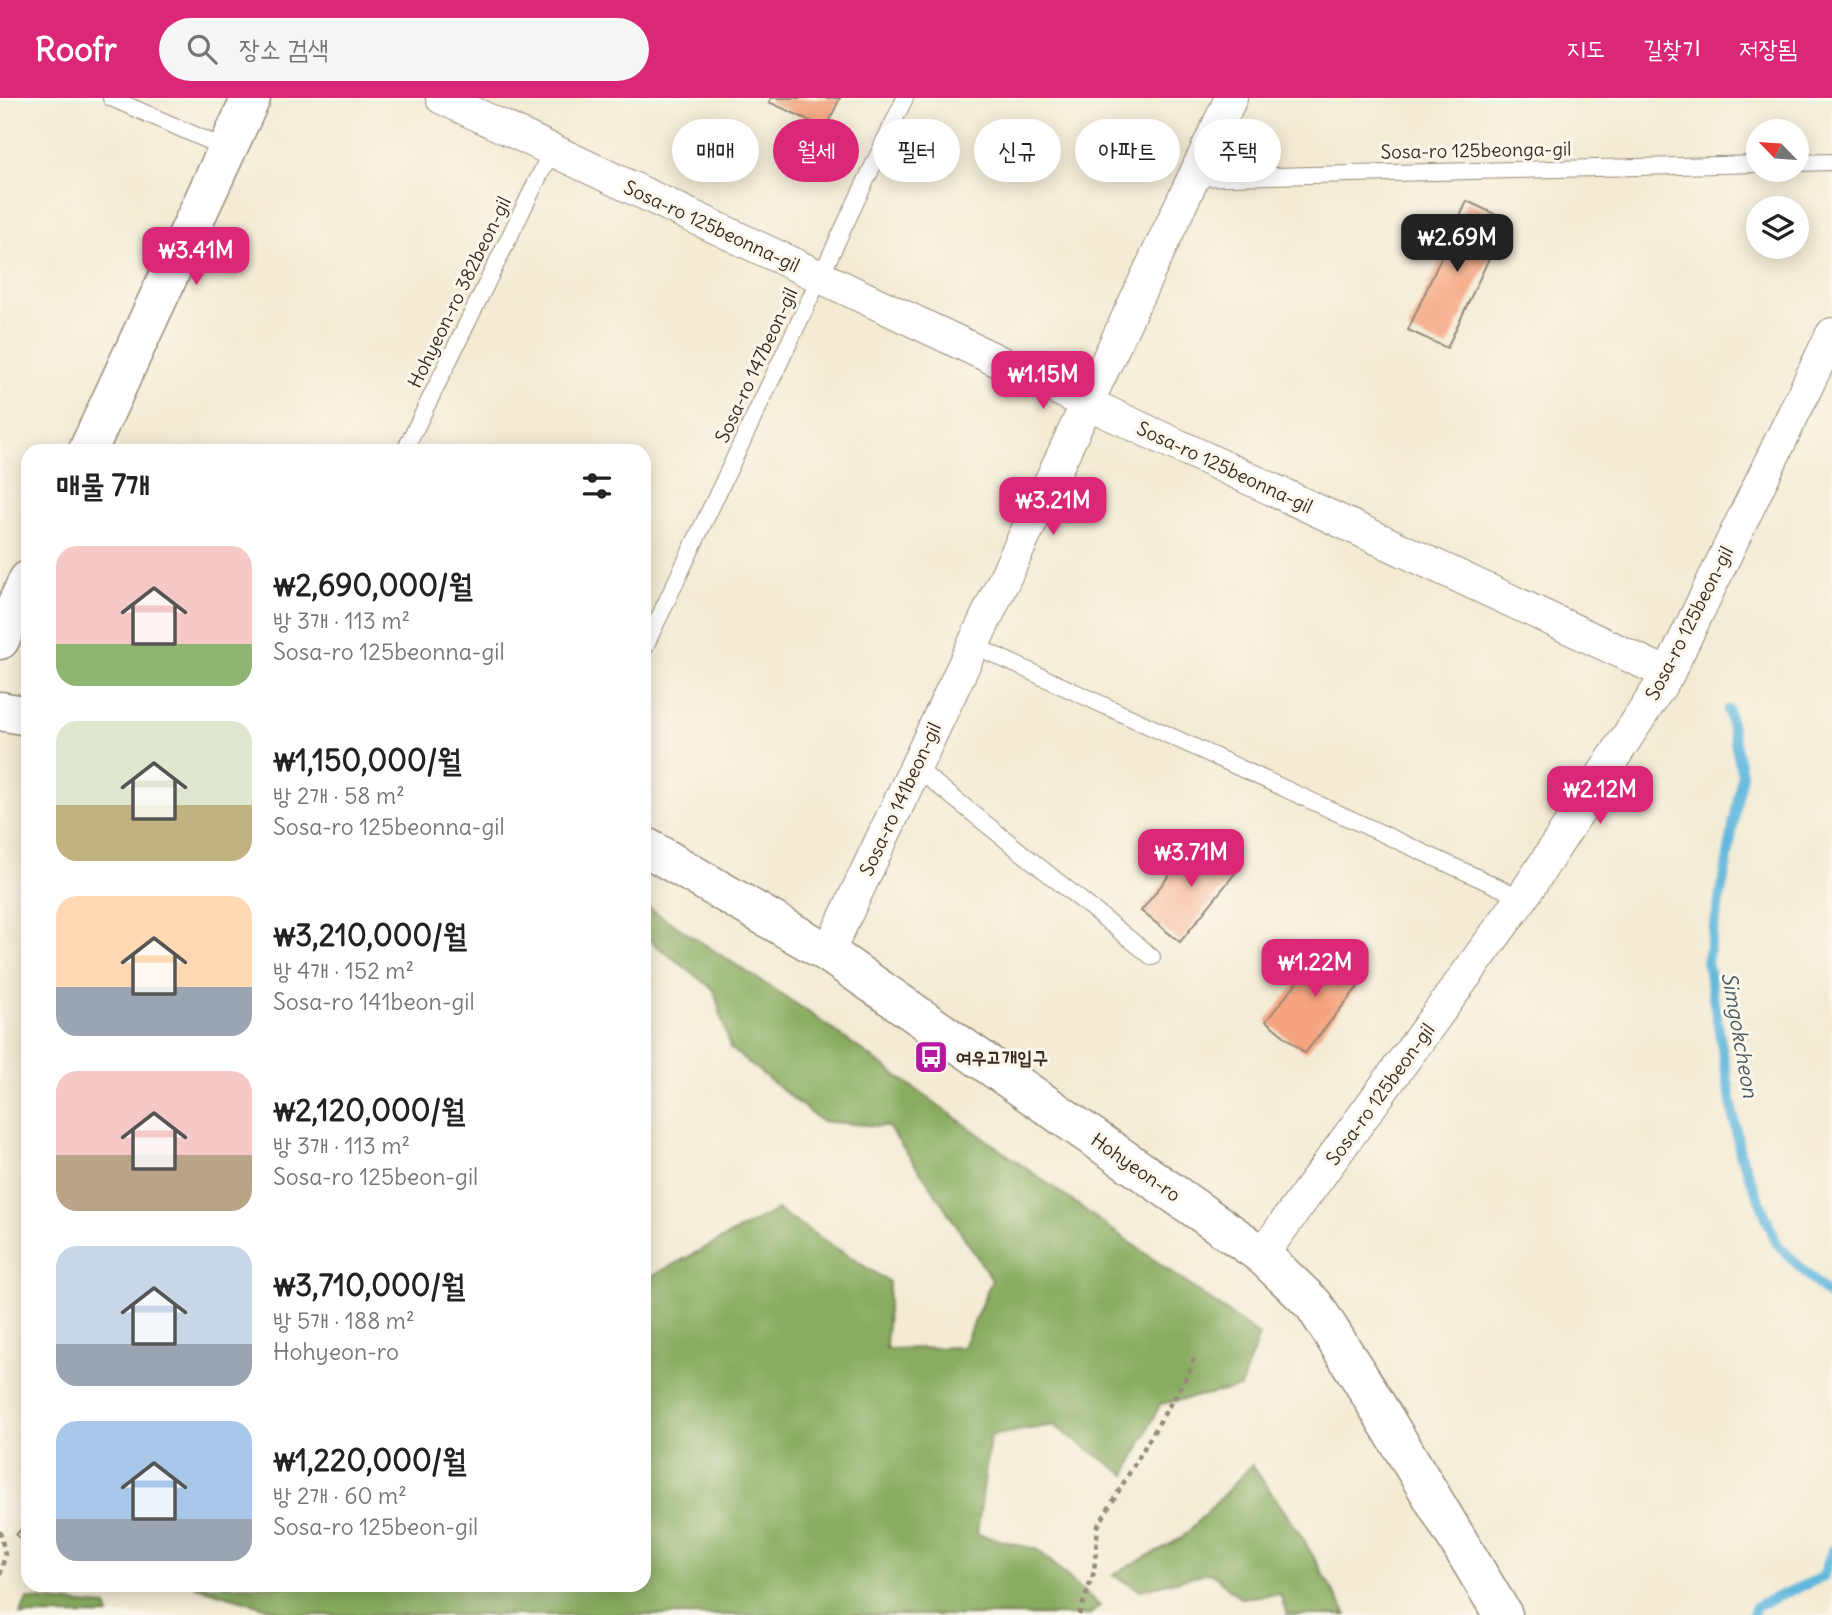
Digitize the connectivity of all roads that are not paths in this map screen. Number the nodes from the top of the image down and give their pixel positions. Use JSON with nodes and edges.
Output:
{"nodes":[{"id":1,"x":111,"y":98,"type":"edge"},
{"id":2,"x":251,"y":98,"type":"edge"},
{"id":3,"x":442,"y":98,"type":"edge"},
{"id":4,"x":905,"y":98,"type":"edge"},
{"id":5,"x":1231,"y":98,"type":"edge"},
{"id":6,"x":1221,"y":119,"type":"edge"},
{"id":7,"x":227,"y":149,"type":"junction"},
{"id":8,"x":552,"y":150,"type":"junction"},
{"id":9,"x":1832,"y":162,"type":"edge"},
{"id":10,"x":1810,"y":163,"type":"edge"},
{"id":11,"x":1746,"y":164,"type":"edge"},
{"id":12,"x":1281,"y":176,"type":"edge"},
{"id":13,"x":1194,"y":178,"type":"edge"},
{"id":14,"x":820,"y":277,"type":"junction"},
{"id":15,"x":1832,"y":334,"type":"edge"},
{"id":16,"x":1087,"y":403,"type":"junction"},
{"id":17,"x":91,"y":444,"type":"edge"},
{"id":18,"x":408,"y":444,"type":"edge"},
{"id":19,"x":21,"y":595,"type":"edge"},
{"id":20,"x":651,"y":634,"type":"edge"},
{"id":21,"x":0,"y":640,"type":"edge"},
{"id":22,"x":973,"y":645,"type":"junction"},
{"id":23,"x":1668,"y":674,"type":"junction"},
{"id":24,"x":0,"y":711,"type":"edge"},
{"id":25,"x":21,"y":715,"type":"edge"},
{"id":26,"x":915,"y":767,"type":"junction"},
{"id":27,"x":651,"y":850,"type":"edge"},
{"id":28,"x":1522,"y":898,"type":"junction"},
{"id":29,"x":828,"y":953,"type":"junction"},
{"id":30,"x":1152,"y":957,"type":"dead end"},
{"id":31,"x":1262,"y":1255,"type":"junction"},
{"id":32,"x":1503,"y":1615,"type":"edge"}],
"edges":[{"from":1,"to":7,"type":"lane"},
{"from":2,"to":7,"type":"main road"},
{"from":3,"to":8,"type":"street","name":"Sosa-ro 125beonna-gil"},
{"from":4,"to":14,"type":"lane","name":"Sosa-ro 147beon-gil"},
{"from":5,"to":6,"type":"street","name":"Sosa-ro 141beon-gil"},
{"from":7,"to":17,"type":"main road"},
{"from":8,"to":14,"type":"street","name":"Sosa-ro 125beonna-gil"},
{"from":8,"to":18,"type":"lane","name":"Hohyeon-ro 382beon-gil"},
{"from":9,"to":10,"type":"lane"},
{"from":11,"to":12,"type":"lane","name":"Sosa-ro 125beonga-gil"},
{"from":13,"to":16,"type":"street","name":"Sosa-ro 141beon-gil"},
{"from":14,"to":16,"type":"street","name":"Sosa-ro 125beonna-gil"},
{"from":14,"to":20,"type":"lane","name":"Sosa-ro 147beon-gil"},
{"from":15,"to":23,"type":"street","name":"Sosa-ro 125beon-gil"},
{"from":16,"to":22,"type":"street","name":"Sosa-ro 141beon-gil"},
{"from":16,"to":23,"type":"street","name":"Sosa-ro 125beonna-gil"},
{"from":19,"to":21,"type":"main road"},
{"from":22,"to":26,"type":"street","name":"Sosa-ro 141beon-gil"},
{"from":22,"to":28,"type":"lane"},
{"from":23,"to":28,"type":"street","name":"Sosa-ro 125beon-gil"},
{"from":24,"to":25,"type":"main road"},
{"from":26,"to":29,"type":"street","name":"Sosa-ro 141beon-gil"},
{"from":26,"to":30,"type":"lane"},
{"from":27,"to":29,"type":"main road","name":"Hohyeon-ro"},
{"from":28,"to":31,"type":"street","name":"Sosa-ro 125beon-gil"},
{"from":29,"to":31,"type":"main road","name":"Hohyeon-ro"},
{"from":31,"to":32,"type":"main road","name":"Hohyeon-ro"}]}
